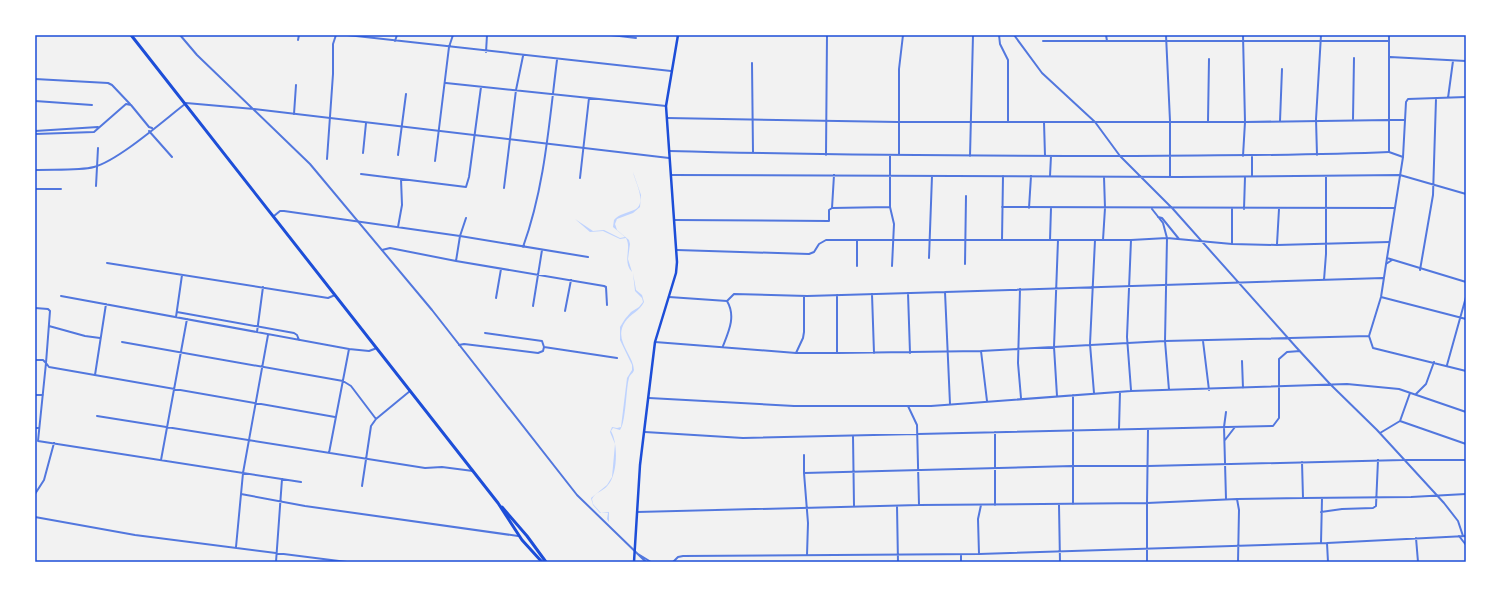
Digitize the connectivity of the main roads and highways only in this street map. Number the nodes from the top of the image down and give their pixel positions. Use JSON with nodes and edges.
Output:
{"nodes":[{"id":1,"x":131,"y":35,"type":"edge"},
{"id":2,"x":678,"y":35,"type":"edge"},
{"id":3,"x":498,"y":503,"type":"junction"},
{"id":4,"x":542,"y":562,"type":"edge"},
{"id":5,"x":546,"y":562,"type":"edge"},
{"id":6,"x":634,"y":562,"type":"edge"}],
"edges":[{"from":1,"to":3,"type":"main road"},
{"from":2,"to":6,"type":"main road"},
{"from":3,"to":4,"type":"main road"},
{"from":3,"to":5,"type":"main road"}]}
